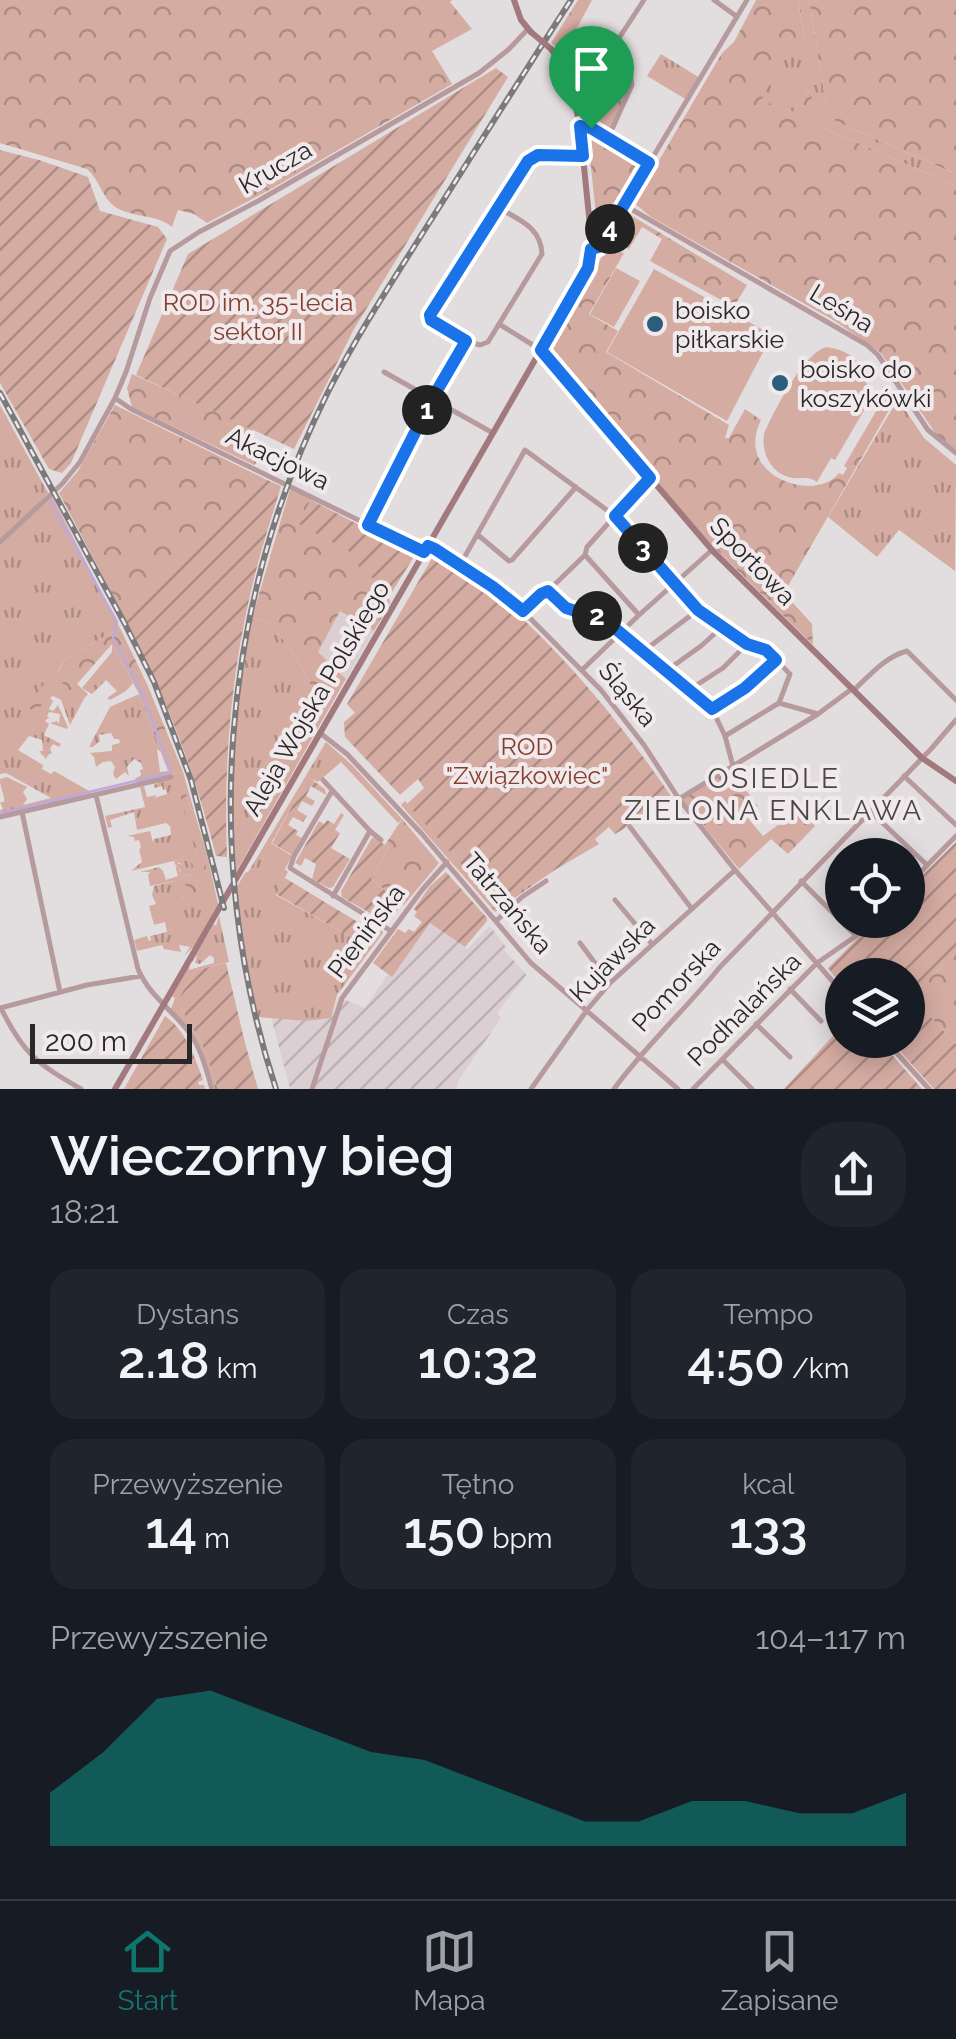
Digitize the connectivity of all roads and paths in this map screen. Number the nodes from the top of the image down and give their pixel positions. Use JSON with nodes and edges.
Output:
{"nodes":[{"id":1,"x":514,"y":0,"type":"edge"},
{"id":2,"x":644,"y":0,"type":"edge"},
{"id":3,"x":714,"y":0,"type":"edge"},
{"id":4,"x":746,"y":0,"type":"edge"},
{"id":5,"x":737,"y":17,"type":"junction"},
{"id":6,"x":530,"y":30,"type":"junction"},
{"id":7,"x":580,"y":126,"type":"junction"},
{"id":8,"x":608,"y":138,"type":"junction"},
{"id":9,"x":583,"y":156,"type":"junction"},
{"id":10,"x":649,"y":163,"type":"junction"},
{"id":11,"x":624,"y":205,"type":"junction"},
{"id":12,"x":499,"y":208,"type":"junction"},
{"id":13,"x":591,"y":249,"type":"junction"},
{"id":14,"x":499,"y":324,"type":"junction"},
{"id":15,"x":466,"y":341,"type":"junction"},
{"id":16,"x":541,"y":350,"type":"junction"},
{"id":17,"x":384,"y":372,"type":"dead end"},
{"id":18,"x":115,"y":398,"type":"junction"},
{"id":19,"x":432,"y":399,"type":"junction"},
{"id":20,"x":493,"y":432,"type":"junction"},
{"id":21,"x":956,"y":453,"type":"edge"},
{"id":22,"x":650,"y":478,"type":"junction"},
{"id":23,"x":576,"y":486,"type":"junction"},
{"id":24,"x":615,"y":516,"type":"junction"},
{"id":25,"x":368,"y":525,"type":"junction"},
{"id":26,"x":478,"y":535,"type":"junction"},
{"id":27,"x":0,"y":542,"type":"edge"},
{"id":28,"x":426,"y":549,"type":"junction"},
{"id":29,"x":712,"y":550,"type":"junction"},
{"id":30,"x":585,"y":555,"type":"junction"},
{"id":31,"x":460,"y":565,"type":"junction"},
{"id":32,"x":675,"y":584,"type":"junction"},
{"id":33,"x":548,"y":591,"type":"junction"},
{"id":34,"x":698,"y":610,"type":"junction"},
{"id":35,"x":523,"y":611,"type":"junction"},
{"id":36,"x":639,"y":615,"type":"junction"},
{"id":37,"x":722,"y":627,"type":"junction"},
{"id":38,"x":620,"y":634,"type":"junction"},
{"id":39,"x":747,"y":644,"type":"junction"},
{"id":40,"x":641,"y":652,"type":"junction"},
{"id":41,"x":776,"y":660,"type":"junction"},
{"id":42,"x":582,"y":670,"type":"junction"},
{"id":43,"x":666,"y":671,"type":"junction"},
{"id":44,"x":854,"y":688,"type":"junction"},
{"id":45,"x":688,"y":690,"type":"junction"},
{"id":46,"x":956,"y":700,"type":"edge"},
{"id":47,"x":779,"y":703,"type":"junction"},
{"id":48,"x":712,"y":709,"type":"junction"},
{"id":49,"x":818,"y":714,"type":"junction"},
{"id":50,"x":956,"y":720,"type":"edge"},
{"id":51,"x":318,"y":732,"type":"junction"},
{"id":52,"x":725,"y":736,"type":"junction"},
{"id":53,"x":922,"y":758,"type":"junction"},
{"id":54,"x":733,"y":766,"type":"junction"},
{"id":55,"x":904,"y":776,"type":"junction"},
{"id":56,"x":171,"y":777,"type":"dead end"},
{"id":57,"x":323,"y":780,"type":"dead end"},
{"id":58,"x":956,"y":781,"type":"edge"},
{"id":59,"x":332,"y":791,"type":"junction"},
{"id":60,"x":96,"y":795,"type":"junction"},
{"id":61,"x":679,"y":799,"type":"junction"},
{"id":62,"x":870,"y":811,"type":"junction"},
{"id":63,"x":22,"y":812,"type":"junction"},
{"id":64,"x":0,"y":818,"type":"edge"},
{"id":65,"x":956,"y":825,"type":"edge"},
{"id":66,"x":630,"y":827,"type":"dead end"},
{"id":67,"x":370,"y":831,"type":"junction"},
{"id":68,"x":956,"y":836,"type":"edge"},
{"id":69,"x":844,"y":838,"type":"edge"},
{"id":70,"x":381,"y":840,"type":"dead end"},
{"id":71,"x":825,"y":857,"type":"edge"},
{"id":72,"x":447,"y":862,"type":"junction"},
{"id":73,"x":927,"y":865,"type":"joint"},
{"id":74,"x":735,"y":870,"type":"junction"},
{"id":75,"x":546,"y":881,"type":"dead end"},
{"id":76,"x":802,"y":881,"type":"junction"},
{"id":77,"x":334,"y":896,"type":"junction"},
{"id":78,"x":616,"y":900,"type":"dead end"},
{"id":79,"x":825,"y":904,"type":"edge"},
{"id":80,"x":692,"y":909,"type":"junction"},
{"id":81,"x":772,"y":912,"type":"junction"},
{"id":82,"x":496,"y":920,"type":"junction"},
{"id":83,"x":391,"y":931,"type":"junction"},
{"id":84,"x":853,"y":938,"type":"edge"},
{"id":85,"x":580,"y":943,"type":"dead end"},
{"id":86,"x":652,"y":944,"type":"junction"},
{"id":87,"x":817,"y":963,"type":"junction"},
{"id":88,"x":825,"y":972,"type":"edge"},
{"id":89,"x":140,"y":976,"type":"junction"},
{"id":90,"x":610,"y":983,"type":"junction"},
{"id":91,"x":790,"y":989,"type":"junction"},
{"id":92,"x":60,"y":992,"type":"junction"},
{"id":93,"x":162,"y":1004,"type":"junction"},
{"id":94,"x":0,"y":1007,"type":"edge"},
{"id":95,"x":586,"y":1010,"type":"junction"},
{"id":96,"x":821,"y":1022,"type":"dead end"},
{"id":97,"x":756,"y":1024,"type":"junction"},
{"id":98,"x":639,"y":1055,"type":"junction"},
{"id":99,"x":790,"y":1057,"type":"dead end"},
{"id":100,"x":901,"y":1058,"type":"edge"},
{"id":101,"x":722,"y":1060,"type":"junction"},
{"id":102,"x":81,"y":1089,"type":"edge"},
{"id":103,"x":114,"y":1089,"type":"edge"},
{"id":104,"x":212,"y":1089,"type":"edge"},
{"id":105,"x":312,"y":1089,"type":"edge"},
{"id":106,"x":531,"y":1089,"type":"edge"},
{"id":107,"x":614,"y":1089,"type":"edge"},
{"id":108,"x":678,"y":1089,"type":"edge"},
{"id":109,"x":693,"y":1089,"type":"edge"},
{"id":110,"x":752,"y":1089,"type":"edge"},
{"id":111,"x":928,"y":1089,"type":"edge"}],
"edges":[{"from":1,"to":6,"type":"street","name":"Aleja Wojska Polskiego"},
{"from":2,"to":8,"type":"street"},
{"from":3,"to":5,"type":"street"},
{"from":4,"to":5,"type":"street"},
{"from":5,"to":10,"type":"street"},
{"from":6,"to":7,"type":"street","name":"Aleja Wojska Polskiego","bridge":true},
{"from":6,"to":18,"type":"street","name":"Krucza"},
{"from":7,"to":8,"type":"street"},
{"from":7,"to":9,"type":"street","name":"Aleja Wojska Polskiego"},
{"from":8,"to":10,"type":"street"},
{"from":9,"to":12,"type":"street"},
{"from":9,"to":13,"type":"street","name":"Aleja Wojska Polskiego"},
{"from":10,"to":11,"type":"street"},
{"from":11,"to":13,"type":"street"},
{"from":11,"to":21,"type":"street","name":"Leśna"},
{"from":12,"to":14,"type":"street"},
{"from":12,"to":15,"type":"street"},
{"from":13,"to":16,"type":"street","name":"Aleja Wojska Polskiego"},
{"from":14,"to":15,"type":"street"},
{"from":14,"to":16,"type":"street"},
{"from":15,"to":19,"type":"street"},
{"from":16,"to":20,"type":"street","name":"Aleja Wojska Polskiego"},
{"from":16,"to":22,"type":"street","name":"Sportowa"},
{"from":17,"to":19,"type":"street"},
{"from":18,"to":25,"type":"street","name":"Akacjowa"},
{"from":18,"to":27,"type":"street","name":"Krucza"},
{"from":19,"to":20,"type":"street"},
{"from":19,"to":25,"type":"street"},
{"from":20,"to":28,"type":"street","name":"Aleja Wojska Polskiego"},
{"from":22,"to":24,"type":"street"},
{"from":22,"to":29,"type":"street","name":"Sportowa"},
{"from":23,"to":24,"type":"street"},
{"from":23,"to":26,"type":"street"},
{"from":23,"to":26,"type":"street"},
{"from":24,"to":30,"type":"street"},
{"from":24,"to":32,"type":"street"},
{"from":25,"to":28,"type":"street","name":"Akacjowa"},
{"from":26,"to":31,"type":"street"},
{"from":28,"to":31,"type":"street","name":"Śląska"},
{"from":28,"to":51,"type":"street","name":"Aleja Wojska Polskiego"},
{"from":29,"to":32,"type":"street"},
{"from":29,"to":44,"type":"street","name":"Sportowa"},
{"from":30,"to":33,"type":"street"},
{"from":30,"to":36,"type":"street"},
{"from":31,"to":35,"type":"street","name":"Śląska"},
{"from":32,"to":34,"type":"street"},
{"from":32,"to":36,"type":"street"},
{"from":33,"to":35,"type":"street"},
{"from":33,"to":38,"type":"street"},
{"from":34,"to":37,"type":"street"},
{"from":34,"to":40,"type":"street"},
{"from":35,"to":42,"type":"street","name":"Śląska"},
{"from":36,"to":38,"type":"street"},
{"from":37,"to":39,"type":"street"},
{"from":37,"to":43,"type":"street"},
{"from":38,"to":40,"type":"street"},
{"from":38,"to":42,"type":"street"},
{"from":39,"to":41,"type":"street"},
{"from":39,"to":45,"type":"street"},
{"from":40,"to":43,"type":"street"},
{"from":41,"to":47,"type":"street"},
{"from":41,"to":48,"type":"street"},
{"from":42,"to":61,"type":"street","name":"Śląska"},
{"from":43,"to":45,"type":"street"},
{"from":44,"to":46,"type":"street"},
{"from":44,"to":49,"type":"street"},
{"from":44,"to":53,"type":"street","name":"Sportowa"},
{"from":45,"to":48,"type":"street"},
{"from":47,"to":49,"type":"street"},
{"from":47,"to":52,"type":"street"},
{"from":48,"to":52,"type":"street"},
{"from":49,"to":54,"type":"street"},
{"from":50,"to":53,"type":"street","name":"Pomorska"},
{"from":51,"to":72,"type":"street","name":"Tatrzańska"},
{"from":51,"to":93,"type":"street","name":"Aleja Wojska Polskiego"},
{"from":52,"to":54,"type":"street"},
{"from":53,"to":55,"type":"street","name":"Pomorska"},
{"from":53,"to":58,"type":"street","name":"Sportowa"},
{"from":54,"to":61,"type":"street"},
{"from":55,"to":62,"type":"street","name":"Pomorska"},
{"from":55,"to":65,"type":"street"},
{"from":56,"to":60,"type":"street"},
{"from":57,"to":59,"type":"street"},
{"from":59,"to":67,"type":"street"},
{"from":59,"to":77,"type":"street"},
{"from":60,"to":63,"type":"street"},
{"from":60,"to":89,"type":"street"},
{"from":61,"to":74,"type":"street","name":"Śląska"},
{"from":62,"to":69,"type":"street","name":"Pomorska"},
{"from":62,"to":73,"type":"street"},
{"from":63,"to":64,"type":"street"},
{"from":63,"to":92,"type":"street"},
{"from":66,"to":80,"type":"street"},
{"from":67,"to":70,"type":"street"},
{"from":67,"to":77,"type":"street"},
{"from":68,"to":73,"type":"street"},
{"from":71,"to":76,"type":"street","name":"Pomorska"},
{"from":72,"to":82,"type":"street","name":"Tatrzańska"},
{"from":72,"to":83,"type":"street","name":"Pienińska"},
{"from":74,"to":80,"type":"street","name":"Kujawska"},
{"from":74,"to":81,"type":"street","name":"Śląska"},
{"from":75,"to":82,"type":"street"},
{"from":76,"to":79,"type":"street"},
{"from":76,"to":81,"type":"street","name":"Pomorska"},
{"from":77,"to":83,"type":"street"},
{"from":78,"to":86,"type":"street"},
{"from":80,"to":86,"type":"street","name":"Kujawska"},
{"from":81,"to":87,"type":"street","name":"Śląska"},
{"from":81,"to":98,"type":"street","name":"Pomorska"},
{"from":82,"to":95,"type":"street","name":"Tatrzańska"},
{"from":83,"to":105,"type":"street","name":"Pienińska"},
{"from":84,"to":87,"type":"street","name":"Podhalańska"},
{"from":85,"to":90,"type":"street"},
{"from":86,"to":90,"type":"street","name":"Kujawska"},
{"from":87,"to":88,"type":"street","name":"Śląska"},
{"from":87,"to":91,"type":"street","name":"Podhalańska"},
{"from":89,"to":92,"type":"street"},
{"from":89,"to":93,"type":"street"},
{"from":90,"to":95,"type":"street","name":"Kujawska"},
{"from":91,"to":96,"type":"street"},
{"from":91,"to":97,"type":"street","name":"Podhalańska"},
{"from":92,"to":94,"type":"street"},
{"from":93,"to":103,"type":"street","name":"Aleja Wojska Polskiego"},
{"from":93,"to":104,"type":"street"},
{"from":94,"to":102,"type":"street"},
{"from":95,"to":98,"type":"street","name":"Tatrzańska"},
{"from":95,"to":106,"type":"street","name":"Kujawska"},
{"from":97,"to":99,"type":"street"},
{"from":97,"to":101,"type":"street","name":"Podhalańska"},
{"from":98,"to":107,"type":"street","name":"Pomorska"},
{"from":98,"to":108,"type":"street","name":"Tatrzańska"},
{"from":100,"to":111,"type":"street"},
{"from":101,"to":109,"type":"street","name":"Podhalańska"},
{"from":101,"to":110,"type":"street"}]}
